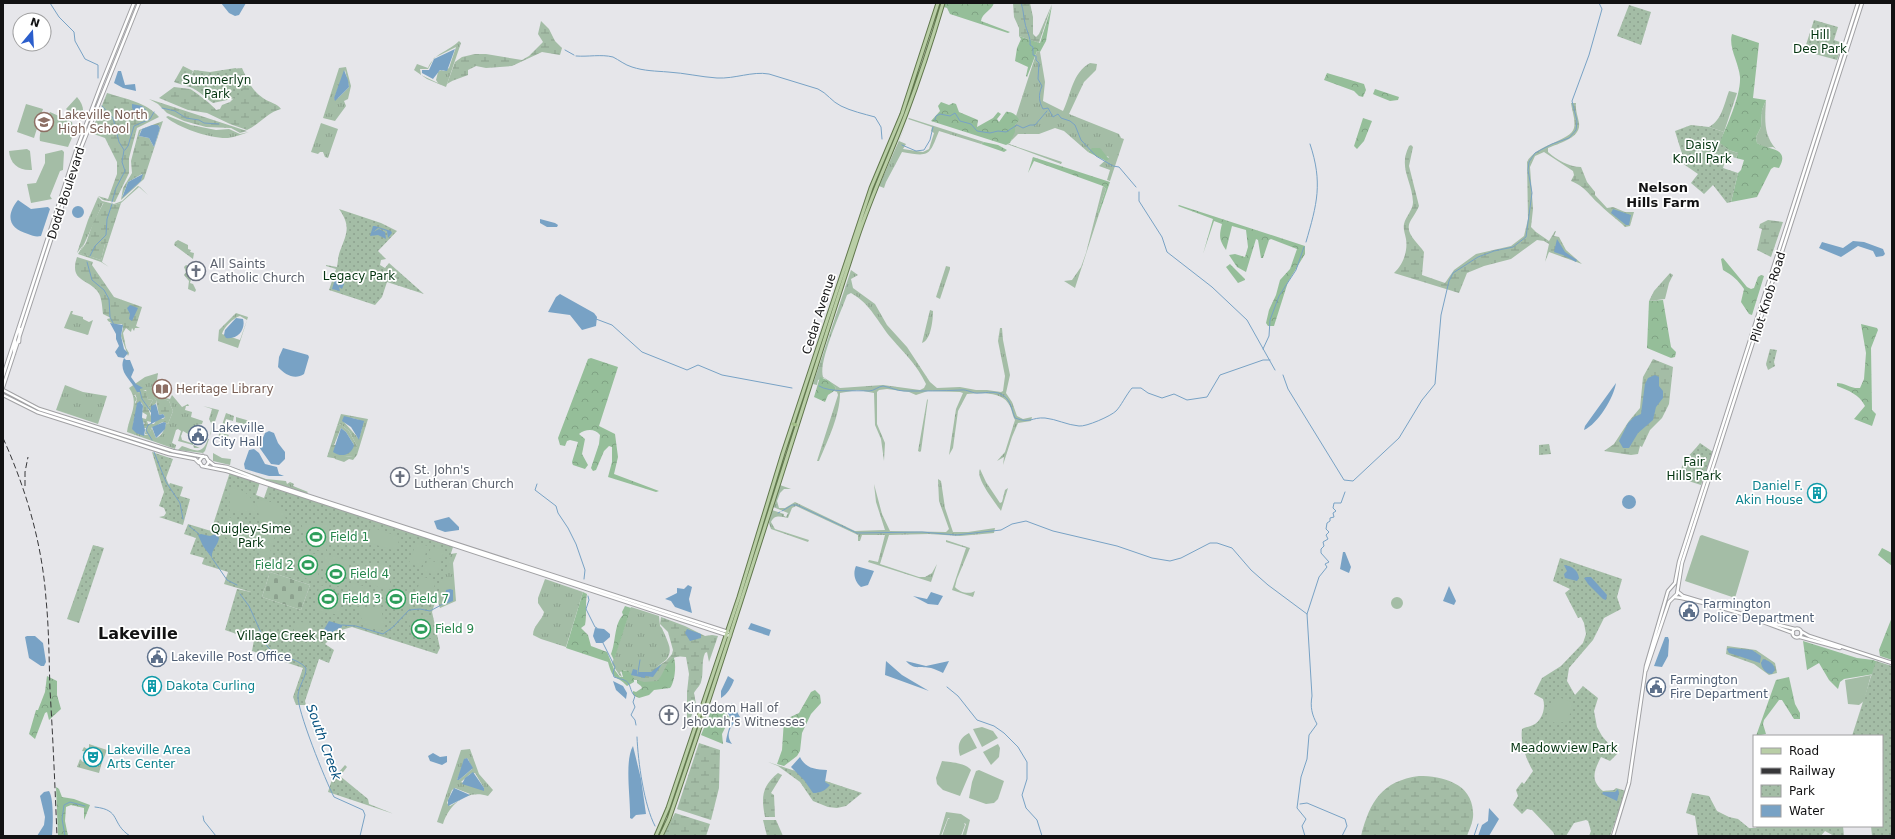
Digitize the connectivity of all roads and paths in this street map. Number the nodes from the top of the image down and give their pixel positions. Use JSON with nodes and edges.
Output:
{"nodes":[{"id":1,"x":134,"y":3,"type":"edge"},
{"id":2,"x":139,"y":3,"type":"edge"},
{"id":3,"x":938,"y":3,"type":"edge"},
{"id":4,"x":943,"y":3,"type":"edge"},
{"id":5,"x":1858,"y":3,"type":"edge"},
{"id":6,"x":1862,"y":3,"type":"edge"},
{"id":7,"x":112,"y":56,"type":"junction"},
{"id":8,"x":100,"y":85,"type":"junction"},
{"id":9,"x":104,"y":89,"type":"junction"},
{"id":10,"x":91,"y":121,"type":"junction"},
{"id":11,"x":23,"y":311,"type":"junction"},
{"id":12,"x":26,"y":320,"type":"junction"},
{"id":13,"x":20,"y":323,"type":"junction"},
{"id":14,"x":15,"y":339,"type":"junction"},
{"id":15,"x":19,"y":342,"type":"junction"},
{"id":16,"x":14,"y":356,"type":"junction"},
{"id":17,"x":3,"y":376,"type":"edge"},
{"id":18,"x":3,"y":387,"type":"edge"},
{"id":19,"x":3,"y":390,"type":"edge"},
{"id":20,"x":3,"y":396,"type":"edge"},
{"id":21,"x":795,"y":424,"type":"junction"},
{"id":22,"x":203,"y":456,"type":"junction"},
{"id":23,"x":209,"y":461,"type":"junction"},
{"id":24,"x":199,"y":463,"type":"junction"},
{"id":25,"x":205,"y":466,"type":"junction"},
{"id":26,"x":1671,"y":588,"type":"junction"},
{"id":27,"x":1677,"y":592,"type":"junction"},
{"id":28,"x":1667,"y":594,"type":"junction"},
{"id":29,"x":1674,"y":597,"type":"junction"},
{"id":30,"x":1714,"y":605,"type":"junction"},
{"id":31,"x":1760,"y":621,"type":"junction"},
{"id":32,"x":1795,"y":629,"type":"junction"},
{"id":33,"x":1802,"y":632,"type":"junction"},
{"id":34,"x":1793,"y":633,"type":"junction"},
{"id":35,"x":729,"y":634,"type":"junction"},
{"id":36,"x":1800,"y":637,"type":"junction"},
{"id":37,"x":1848,"y":649,"type":"junction"},
{"id":38,"x":1892,"y":663,"type":"edge"},
{"id":39,"x":1646,"y":670,"type":"junction"},
{"id":40,"x":656,"y":836,"type":"edge"},
{"id":41,"x":661,"y":836,"type":"edge"},
{"id":42,"x":1613,"y":836,"type":"edge"}],
"edges":[{"from":1,"to":7,"type":"main road","name":"Dodd Boulevard"},
{"from":2,"to":9,"type":"main road","name":"Dodd Boulevard"},
{"from":3,"to":21,"type":"main road","name":"Cedar Avenue"},
{"from":4,"to":21,"type":"main road","name":"Cedar Avenue"},
{"from":5,"to":26,"type":"main road","name":"Pilot Knob Road"},
{"from":6,"to":27,"type":"main road","name":"Pilot Knob Road"},
{"from":7,"to":8,"type":"main road","name":"Dodd Boulevard"},
{"from":7,"to":9,"type":"main road"},
{"from":8,"to":10,"type":"main road"},
{"from":8,"to":11,"type":"main road","name":"Dodd Boulevard"},
{"from":9,"to":10,"type":"main road","name":"Dodd Boulevard"},
{"from":10,"to":12,"type":"main road","name":"Dodd Boulevard"},
{"from":11,"to":12,"type":"main road"},
{"from":11,"to":13,"type":"main road","name":"Dodd Boulevard"},
{"from":12,"to":15,"type":"main road","name":"Dodd Boulevard"},
{"from":13,"to":14,"type":"main road","name":"Dodd Boulevard"},
{"from":13,"to":15,"type":"main road"},
{"from":14,"to":16,"type":"main road"},
{"from":14,"to":17,"type":"main road","name":"Dodd Boulevard"},
{"from":15,"to":16,"type":"main road","name":"Dodd Boulevard"},
{"from":16,"to":18,"type":"main road","name":"Dodd Boulevard"},
{"from":19,"to":22,"type":"main road"},
{"from":20,"to":24,"type":"main road"},
{"from":21,"to":35,"type":"main road","name":"Cedar Avenue"},
{"from":22,"to":23,"type":"main road"},
{"from":22,"to":24,"type":"main road"},
{"from":23,"to":25,"type":"main road"},
{"from":23,"to":35,"type":"main road"},
{"from":24,"to":25,"type":"main road"},
{"from":25,"to":35,"type":"main road"},
{"from":26,"to":27,"type":"main road"},
{"from":26,"to":28,"type":"main road","name":"Pilot Knob Road"},
{"from":27,"to":29,"type":"main road"},
{"from":27,"to":30,"type":"main road"},
{"from":28,"to":29,"type":"main road"},
{"from":28,"to":39,"type":"main road"},
{"from":29,"to":30,"type":"main road"},
{"from":29,"to":39,"type":"main road"},
{"from":30,"to":31,"type":"main road"},
{"from":31,"to":32,"type":"main road"},
{"from":31,"to":34,"type":"main road"},
{"from":32,"to":33,"type":"main road"},
{"from":32,"to":34,"type":"main road"},
{"from":33,"to":36,"type":"main road"},
{"from":33,"to":37,"type":"main road"},
{"from":34,"to":36,"type":"main road"},
{"from":35,"to":40,"type":"main road"},
{"from":35,"to":41,"type":"main road"},
{"from":36,"to":37,"type":"main road"},
{"from":37,"to":38,"type":"main road"},
{"from":39,"to":42,"type":"main road"}]}
